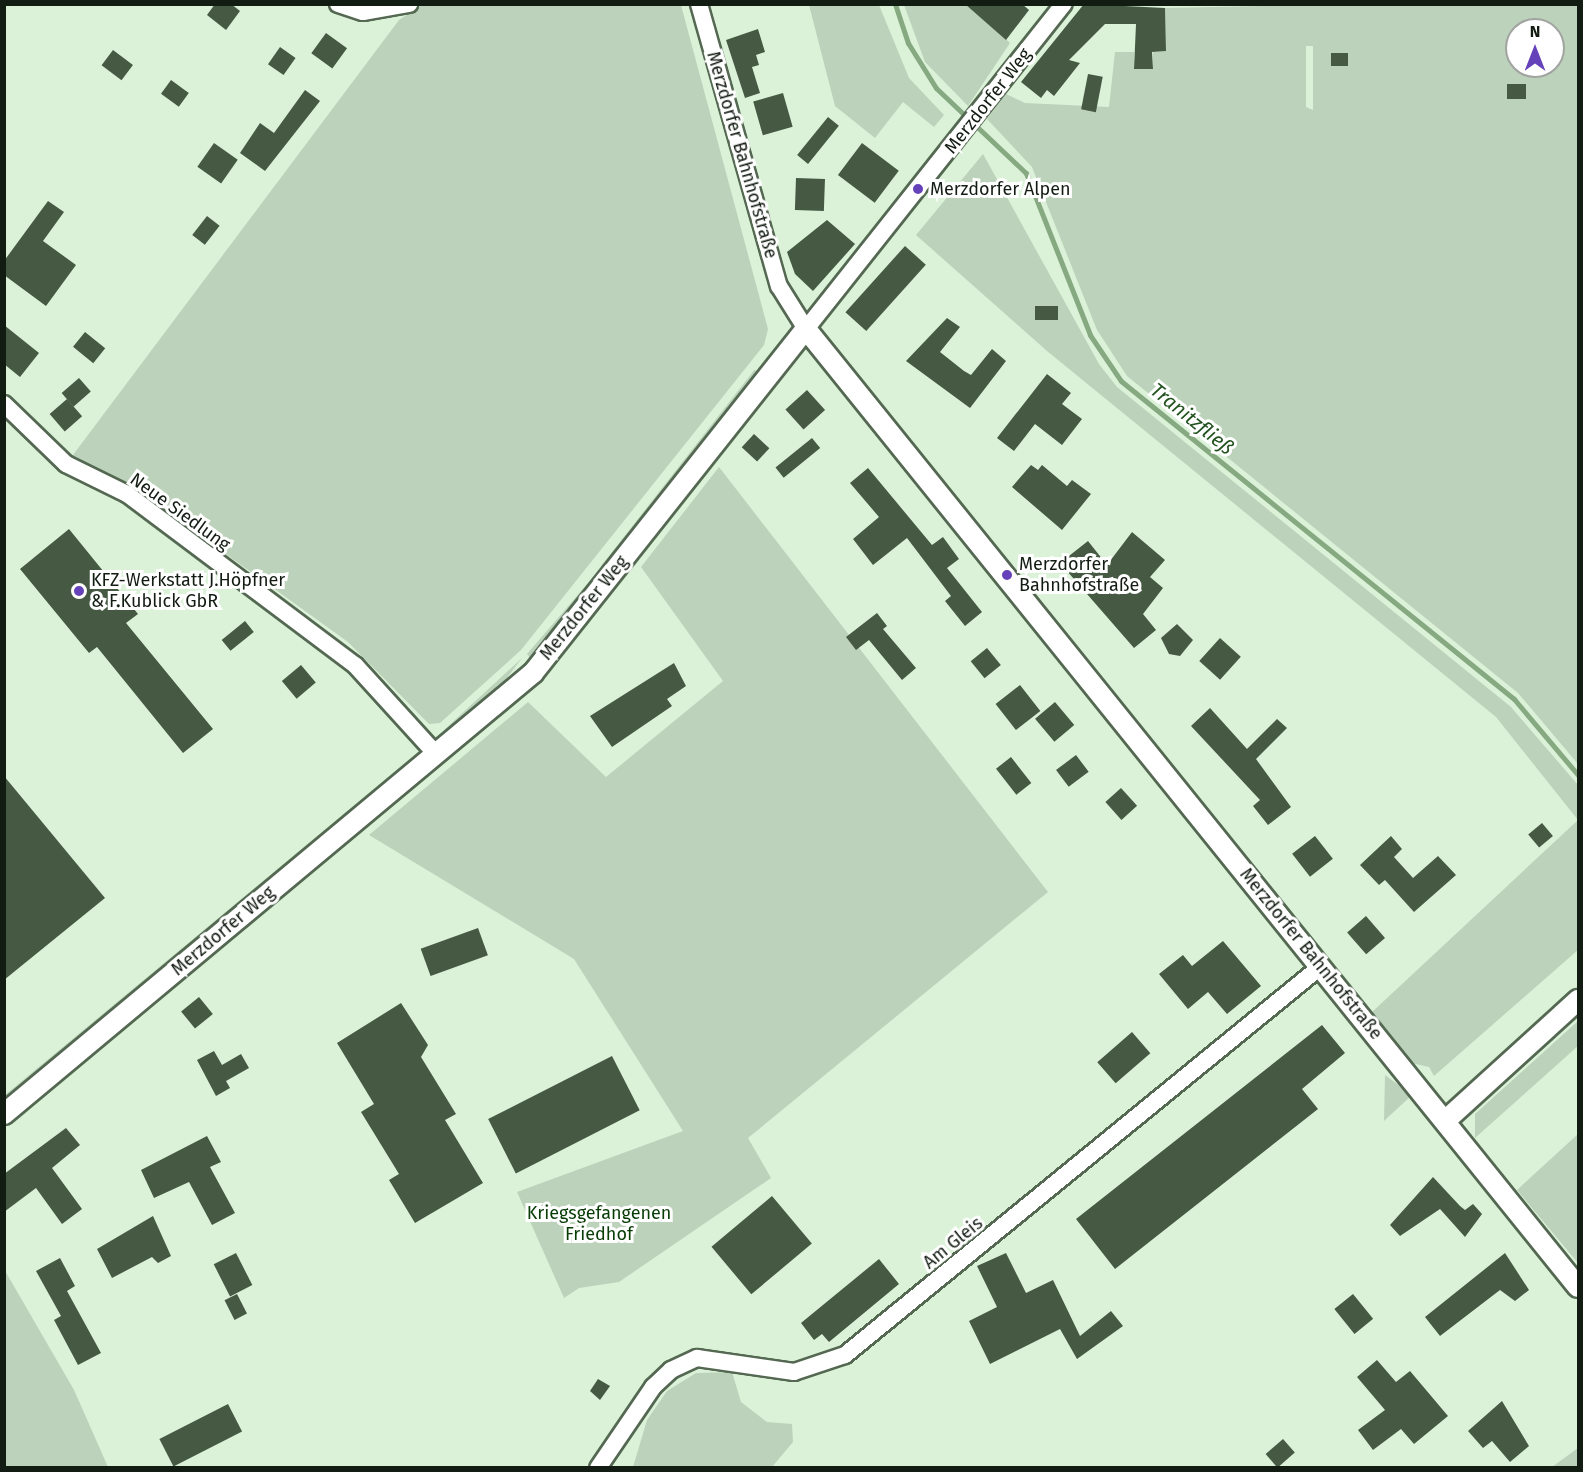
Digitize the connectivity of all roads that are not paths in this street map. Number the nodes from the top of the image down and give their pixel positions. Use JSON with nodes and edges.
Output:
{"nodes":[{"id":1,"x":339,"y":4,"type":"edge"},
{"id":2,"x":409,"y":4,"type":"edge"},
{"id":3,"x":699,"y":4,"type":"edge"},
{"id":4,"x":1064,"y":4,"type":"edge"},
{"id":5,"x":806,"y":330,"type":"junction"},
{"id":6,"x":4,"y":404,"type":"edge"},
{"id":7,"x":436,"y":754,"type":"junction"},
{"id":8,"x":1320,"y":967,"type":"junction"},
{"id":9,"x":1578,"y":1000,"type":"edge"},
{"id":10,"x":4,"y":1114,"type":"edge"},
{"id":11,"x":1445,"y":1121,"type":"junction"},
{"id":12,"x":1578,"y":1287,"type":"edge"},
{"id":13,"x":598,"y":1467,"type":"edge"}],
"edges":[{"from":1,"to":2,"type":"street"},
{"from":3,"to":5,"type":"street","name":"Merzdorfer Bahnhofstraße"},
{"from":4,"to":5,"type":"street","name":"Merzdorfer Weg"},
{"from":5,"to":7,"type":"street","name":"Merzdorfer Weg"},
{"from":5,"to":8,"type":"street","name":"Merzdorfer Bahnhofstraße"},
{"from":6,"to":7,"type":"street","name":"Neue Siedlung"},
{"from":7,"to":10,"type":"street","name":"Merzdorfer Weg"},
{"from":8,"to":11,"type":"street","name":"Merzdorfer Bahnhofstraße"},
{"from":8,"to":13,"type":"street","name":"Am Gleis"},
{"from":9,"to":11,"type":"street"},
{"from":11,"to":12,"type":"street","name":"Merzdorfer Bahnhofstraße"}]}
